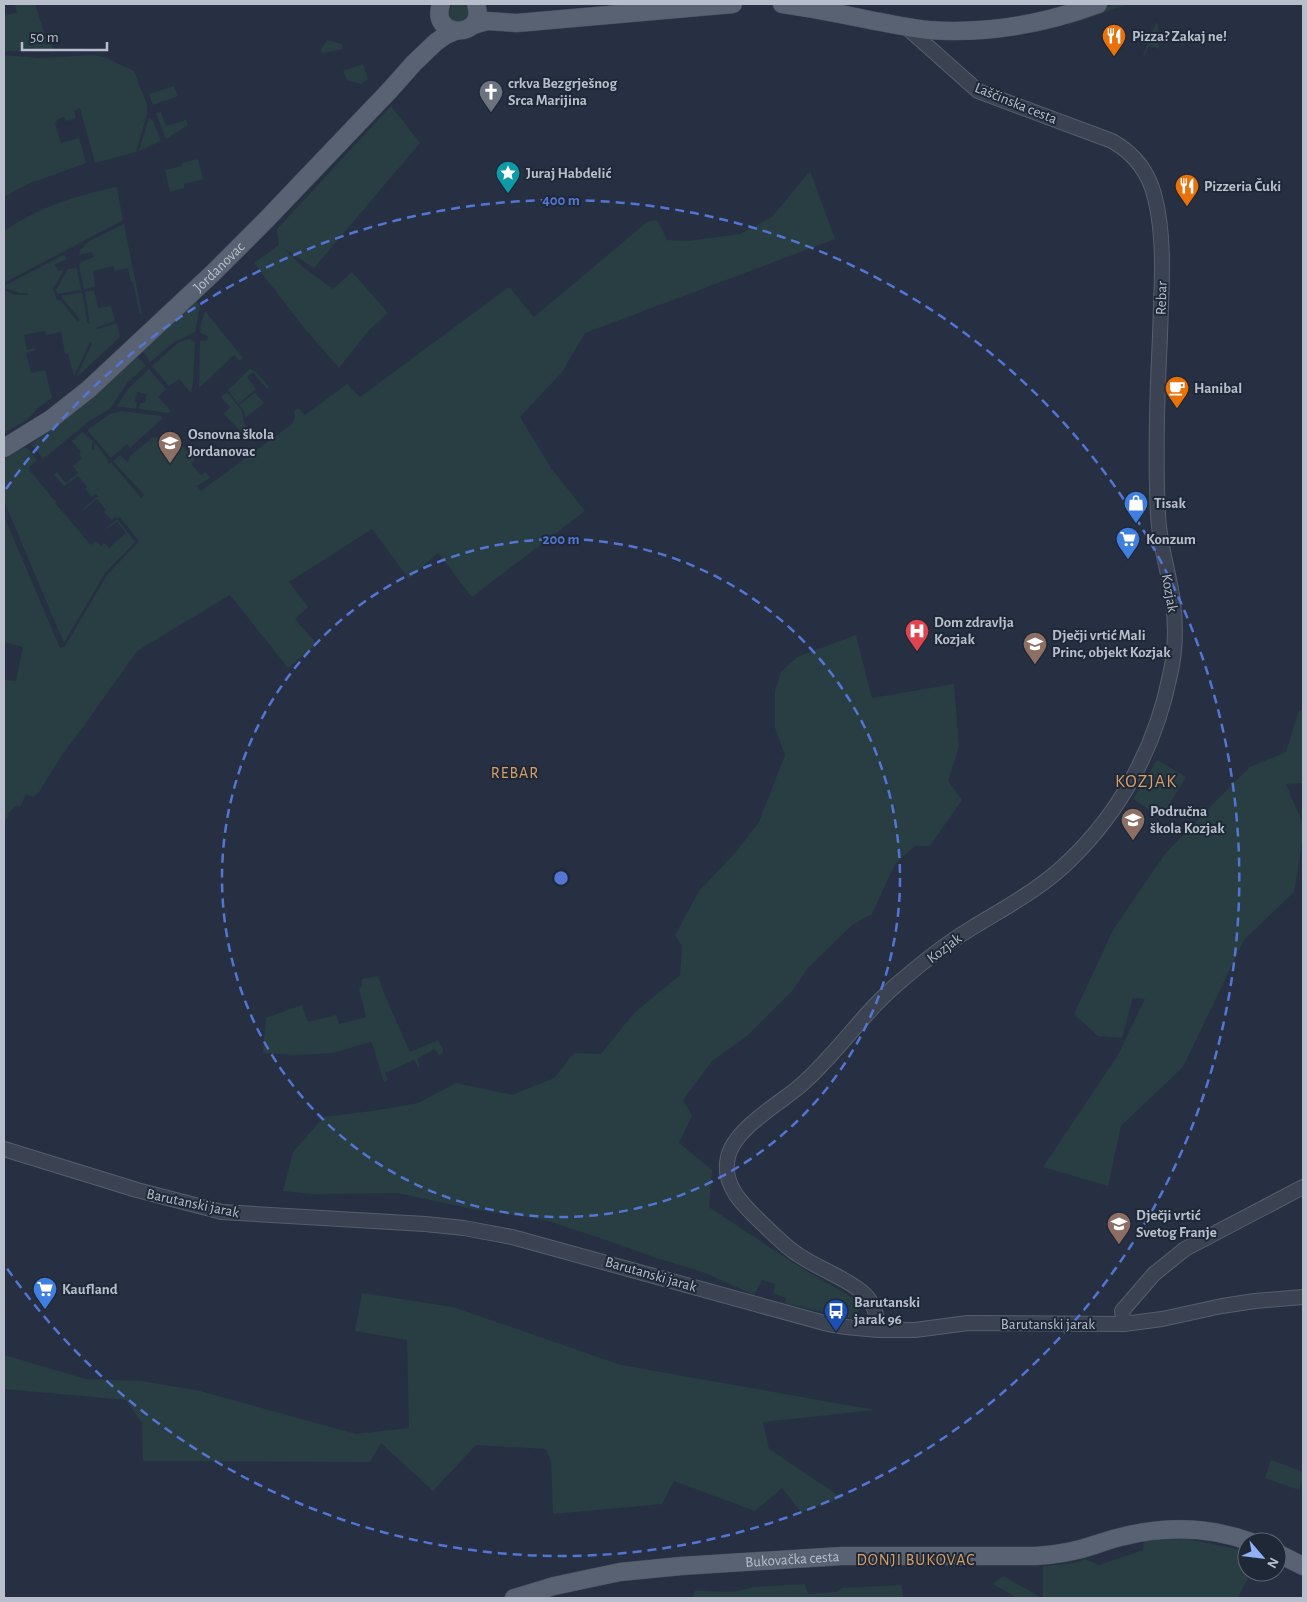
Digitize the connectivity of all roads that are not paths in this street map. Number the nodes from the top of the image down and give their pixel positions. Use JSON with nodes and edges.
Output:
{"nodes":[{"id":1,"x":477,"y":4,"type":"edge"},
{"id":2,"x":733,"y":4,"type":"edge"},
{"id":3,"x":782,"y":4,"type":"edge"},
{"id":4,"x":1098,"y":4,"type":"edge"},
{"id":5,"x":441,"y":10,"type":"edge"},
{"id":6,"x":528,"y":22,"type":"junction"},
{"id":7,"x":473,"y":25,"type":"junction"},
{"id":8,"x":905,"y":26,"type":"junction"},
{"id":9,"x":948,"y":30,"type":"junction"},
{"id":10,"x":456,"y":31,"type":"junction"},
{"id":11,"x":936,"y":54,"type":"junction"},
{"id":12,"x":414,"y":63,"type":"junction"},
{"id":13,"x":1088,"y":132,"type":"joint"},
{"id":14,"x":4,"y":448,"type":"edge"},
{"id":15,"x":1157,"y":498,"type":"joint"},
{"id":16,"x":4,"y":1148,"type":"edge"},
{"id":17,"x":1303,"y":1186,"type":"edge"},
{"id":18,"x":1303,"y":1297,"type":"edge"},
{"id":19,"x":1124,"y":1324,"type":"junction"},
{"id":20,"x":878,"y":1330,"type":"junction"},
{"id":21,"x":1237,"y":1538,"type":"edge"},
{"id":22,"x":1287,"y":1557,"type":"edge"},
{"id":23,"x":1303,"y":1566,"type":"edge"},
{"id":24,"x":514,"y":1598,"type":"edge"}],
"edges":[{"from":1,"to":6,"type":"main road"},
{"from":1,"to":7,"type":"main road"},
{"from":2,"to":6,"type":"main road"},
{"from":3,"to":8,"type":"main road"},
{"from":4,"to":9,"type":"main road"},
{"from":5,"to":10,"type":"main road"},
{"from":5,"to":12,"type":"main road","name":"Jordanovac"},
{"from":6,"to":7,"type":"main road"},
{"from":7,"to":10,"type":"main road","name":"Jordanovac"},
{"from":8,"to":9,"type":"main road"},
{"from":8,"to":11,"type":"street","name":"Laščinska cesta"},
{"from":9,"to":11,"type":"street"},
{"from":10,"to":12,"type":"main road","name":"Jordanovac"},
{"from":11,"to":13,"type":"street","name":"Laščinska cesta"},
{"from":12,"to":14,"type":"main road","name":"Jordanovac"},
{"from":13,"to":15,"type":"street","name":"Rebar"},
{"from":15,"to":20,"type":"street","name":"Kozjak"},
{"from":16,"to":20,"type":"street","name":"Barutanski jarak"},
{"from":17,"to":19,"type":"street"},
{"from":18,"to":19,"type":"street","name":"Barutanski jarak"},
{"from":19,"to":20,"type":"street","name":"Barutanski jarak"},
{"from":21,"to":24,"type":"main road","name":"Bukovačka cesta"},
{"from":22,"to":23,"type":"main road"}]}
